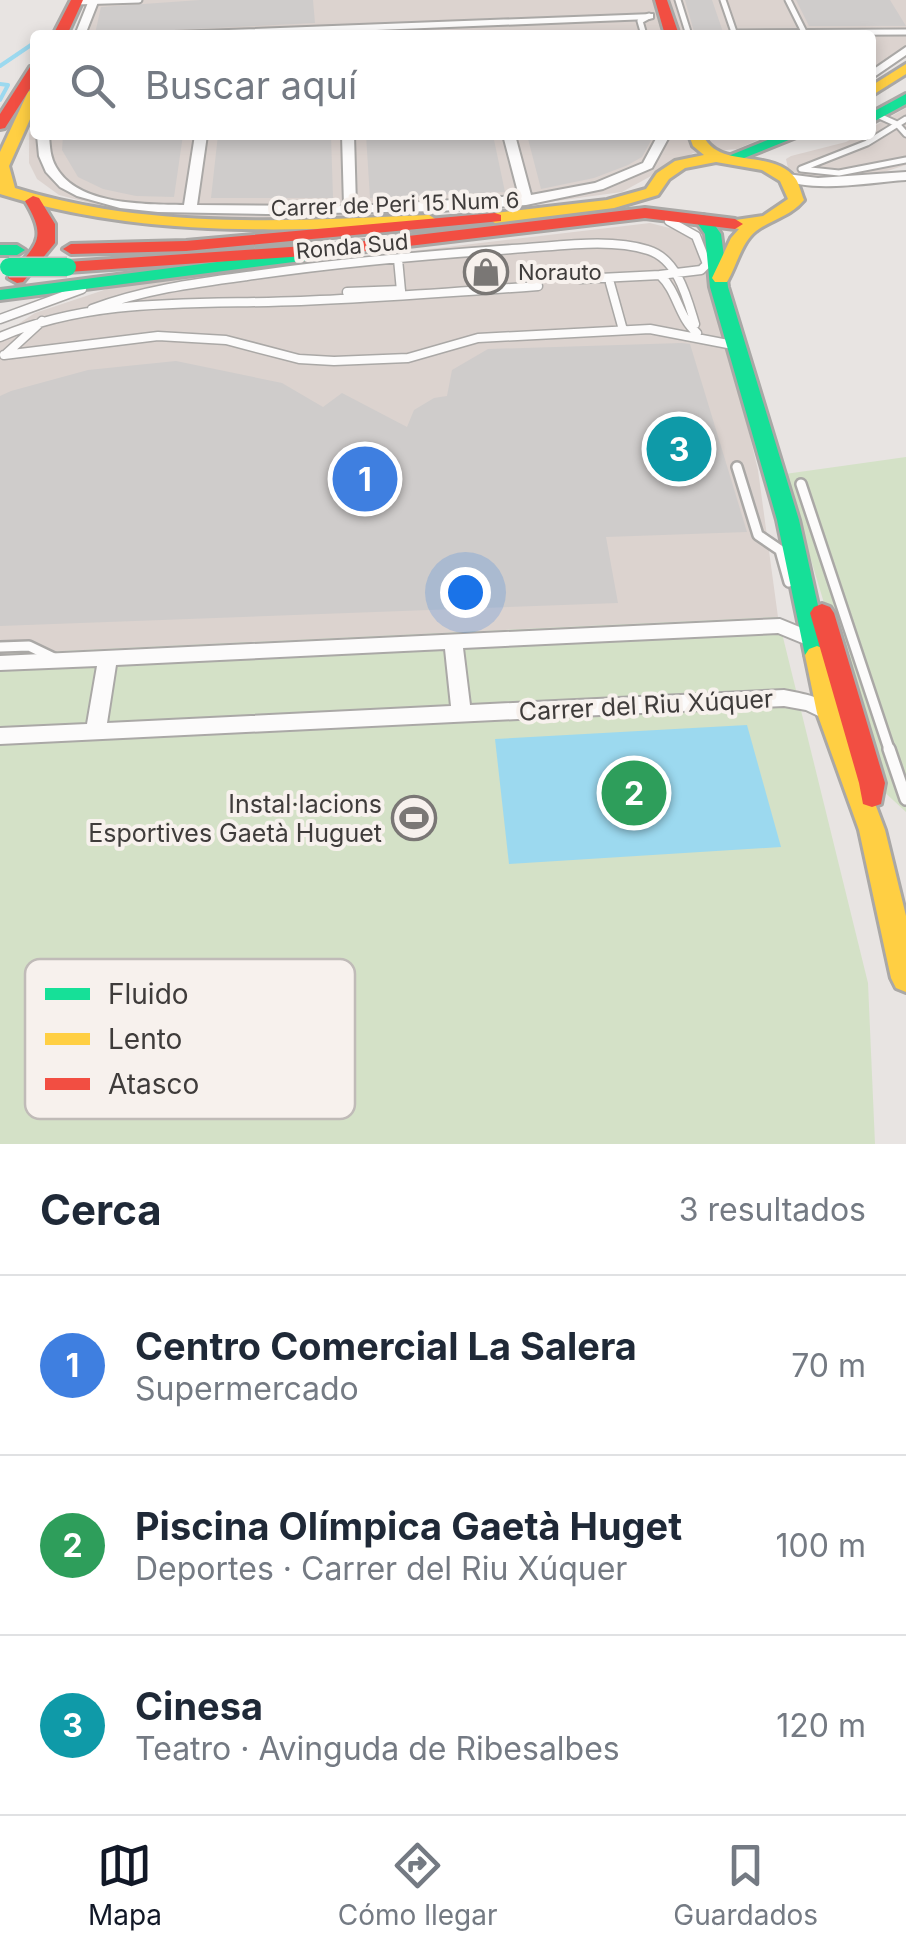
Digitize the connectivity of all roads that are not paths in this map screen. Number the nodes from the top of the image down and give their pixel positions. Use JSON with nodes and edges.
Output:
{"nodes":[{"id":1,"x":139,"y":0,"type":"edge"},
{"id":2,"x":678,"y":0,"type":"edge"},
{"id":3,"x":723,"y":0,"type":"edge"},
{"id":4,"x":788,"y":0,"type":"edge"},
{"id":5,"x":81,"y":1,"type":"edge"},
{"id":6,"x":651,"y":17,"type":"edge"},
{"id":7,"x":474,"y":29,"type":"edge"},
{"id":8,"x":69,"y":30,"type":"edge"},
{"id":9,"x":426,"y":30,"type":"edge"},
{"id":10,"x":687,"y":30,"type":"edge"},
{"id":11,"x":733,"y":30,"type":"edge"},
{"id":12,"x":803,"y":30,"type":"edge"},
{"id":13,"x":906,"y":32,"type":"edge"},
{"id":14,"x":876,"y":33,"type":"edge"},
{"id":15,"x":30,"y":67,"type":"edge"},
{"id":16,"x":906,"y":68,"type":"edge"},
{"id":17,"x":876,"y":75,"type":"edge"},
{"id":18,"x":30,"y":78,"type":"edge"},
{"id":19,"x":876,"y":89,"type":"edge"},
{"id":20,"x":906,"y":98,"type":"edge"},
{"id":21,"x":30,"y":103,"type":"edge"},
{"id":22,"x":0,"y":109,"type":"edge"},
{"id":23,"x":879,"y":117,"type":"edge"},
{"id":24,"x":906,"y":118,"type":"edge"},
{"id":25,"x":0,"y":124,"type":"edge"},
{"id":26,"x":906,"y":134,"type":"edge"},
{"id":27,"x":44,"y":140,"type":"edge"},
{"id":28,"x":200,"y":140,"type":"edge"},
{"id":29,"x":348,"y":140,"type":"edge"},
{"id":30,"x":511,"y":140,"type":"edge"},
{"id":31,"x":664,"y":140,"type":"edge"},
{"id":32,"x":679,"y":140,"type":"edge"},
{"id":33,"x":697,"y":140,"type":"edge"},
{"id":34,"x":778,"y":140,"type":"edge"},
{"id":35,"x":809,"y":140,"type":"edge"},
{"id":36,"x":868,"y":140,"type":"edge"},
{"id":37,"x":867,"y":143,"type":"junction"},
{"id":38,"x":725,"y":157,"type":"junction"},
{"id":39,"x":906,"y":160,"type":"edge"},
{"id":40,"x":886,"y":162,"type":"junction"},
{"id":41,"x":680,"y":164,"type":"junction"},
{"id":42,"x":906,"y":176,"type":"edge"},
{"id":43,"x":872,"y":180,"type":"junction"},
{"id":44,"x":784,"y":181,"type":"junction"},
{"id":45,"x":4,"y":190,"type":"edge"},
{"id":46,"x":526,"y":201,"type":"junction"},
{"id":47,"x":33,"y":202,"type":"junction"},
{"id":48,"x":190,"y":208,"type":"junction"},
{"id":49,"x":350,"y":208,"type":"junction"},
{"id":50,"x":469,"y":220,"type":"junction"},
{"id":51,"x":703,"y":220,"type":"junction"},
{"id":52,"x":581,"y":221,"type":"junction"},
{"id":53,"x":381,"y":222,"type":"junction"},
{"id":54,"x":754,"y":224,"type":"junction"},
{"id":55,"x":344,"y":248,"type":"junction"},
{"id":56,"x":69,"y":258,"type":"junction"},
{"id":57,"x":398,"y":259,"type":"junction"},
{"id":58,"x":5,"y":264,"type":"edge"},
{"id":59,"x":677,"y":273,"type":"junction"},
{"id":60,"x":660,"y":274,"type":"junction"},
{"id":61,"x":138,"y":277,"type":"junction"},
{"id":62,"x":580,"y":278,"type":"dead end"},
{"id":63,"x":610,"y":283,"type":"dead end"},
{"id":64,"x":538,"y":286,"type":"dead end"},
{"id":65,"x":719,"y":288,"type":"junction"},
{"id":66,"x":347,"y":292,"type":"dead end"},
{"id":67,"x":402,"y":293,"type":"junction"},
{"id":68,"x":0,"y":295,"type":"edge"},
{"id":69,"x":92,"y":309,"type":"junction"},
{"id":70,"x":0,"y":319,"type":"edge"},
{"id":71,"x":42,"y":321,"type":"junction"},
{"id":72,"x":695,"y":324,"type":"dead end"},
{"id":73,"x":623,"y":330,"type":"junction"},
{"id":74,"x":703,"y":336,"type":"junction"},
{"id":75,"x":0,"y":337,"type":"edge"},
{"id":76,"x":478,"y":338,"type":"joint"},
{"id":77,"x":736,"y":346,"type":"junction"},
{"id":78,"x":2,"y":357,"type":"edge"},
{"id":79,"x":737,"y":467,"type":"dead end"},
{"id":80,"x":801,"y":484,"type":"dead end"},
{"id":81,"x":790,"y":524,"type":"junction"},
{"id":82,"x":790,"y":568,"type":"junction"},
{"id":83,"x":811,"y":625,"type":"junction"},
{"id":84,"x":453,"y":641,"type":"junction"},
{"id":85,"x":0,"y":647,"type":"edge"},
{"id":86,"x":108,"y":658,"type":"junction"},
{"id":87,"x":59,"y":660,"type":"junction"},
{"id":88,"x":0,"y":663,"type":"edge"},
{"id":89,"x":461,"y":713,"type":"junction"},
{"id":90,"x":829,"y":713,"type":"junction"},
{"id":91,"x":96,"y":731,"type":"junction"},
{"id":92,"x":0,"y":736,"type":"edge"},
{"id":93,"x":906,"y":799,"type":"edge"},
{"id":94,"x":872,"y":830,"type":"junction"},
{"id":95,"x":902,"y":935,"type":"edge"},
{"id":96,"x":906,"y":966,"type":"edge"},
{"id":97,"x":906,"y":978,"type":"edge"}],
"edges":[{"from":1,"to":5,"type":"lane"},
{"from":2,"to":10,"type":"lane"},
{"from":3,"to":11,"type":"lane"},
{"from":4,"to":12,"type":"lane"},
{"from":5,"to":8,"type":"main road"},
{"from":6,"to":7,"type":"street"},
{"from":7,"to":9,"type":"street"},
{"from":13,"to":14,"type":"lane"},
{"from":15,"to":22,"type":"main road"},
{"from":16,"to":17,"type":"street"},
{"from":16,"to":19,"type":"main road"},
{"from":16,"to":23,"type":"main road"},
{"from":18,"to":25,"type":"main road"},
{"from":20,"to":23,"type":"main road"},
{"from":21,"to":45,"type":"main road"},
{"from":23,"to":24,"type":"lane"},
{"from":23,"to":26,"type":"lane"},
{"from":27,"to":48,"type":"street"},
{"from":28,"to":48,"type":"street"},
{"from":29,"to":49,"type":"street"},
{"from":30,"to":46,"type":"street"},
{"from":31,"to":46,"type":"street","name":"Carrer de Peri 15 Num 6"},
{"from":32,"to":41,"type":"main road"},
{"from":33,"to":38,"type":"main road"},
{"from":34,"to":38,"type":"main road"},
{"from":35,"to":44,"type":"main road"},
{"from":36,"to":37,"type":"lane"},
{"from":37,"to":40,"type":"lane"},
{"from":37,"to":40,"type":"lane"},
{"from":38,"to":41,"type":"main road"},
{"from":38,"to":44,"type":"main road"},
{"from":39,"to":40,"type":"lane"},
{"from":41,"to":50,"type":"main road","name":"Ronda Sud"},
{"from":42,"to":43,"type":"street"},
{"from":43,"to":44,"type":"street"},
{"from":43,"to":44,"type":"street"},
{"from":44,"to":54,"type":"main road"},
{"from":45,"to":47,"type":"main road"},
{"from":46,"to":49,"type":"street","name":"Carrer de Peri 15 Num 6"},
{"from":47,"to":53,"type":"main road"},
{"from":47,"to":58,"type":"main road"},
{"from":48,"to":49,"type":"street","name":"Carrer de Peri 15 Num 6"},
{"from":48,"to":53,"type":"street"},
{"from":50,"to":53,"type":"main road"},
{"from":50,"to":56,"type":"main road","name":"Ronda Sud"},
{"from":51,"to":52,"type":"main road","name":"Ronda Sud"},
{"from":51,"to":54,"type":"main road","name":"Ronda Sud"},
{"from":51,"to":65,"type":"main road"},
{"from":52,"to":55,"type":"main road","name":"Ronda Sud"},
{"from":52,"to":59,"type":"lane"},
{"from":54,"to":65,"type":"main road"},
{"from":55,"to":56,"type":"main road","name":"Ronda Sud"},
{"from":55,"to":61,"type":"main road"},
{"from":56,"to":58,"type":"main road","name":"Ronda Sud"},
{"from":57,"to":59,"type":"lane"},
{"from":57,"to":67,"type":"lane"},
{"from":57,"to":69,"type":"lane"},
{"from":59,"to":60,"type":"lane"},
{"from":59,"to":72,"type":"lane"},
{"from":60,"to":62,"type":"lane"},
{"from":60,"to":74,"type":"lane"},
{"from":61,"to":68,"type":"main road"},
{"from":61,"to":70,"type":"lane"},
{"from":63,"to":73,"type":"lane"},
{"from":64,"to":67,"type":"lane"},
{"from":65,"to":77,"type":"main road"},
{"from":66,"to":67,"type":"lane"},
{"from":67,"to":69,"type":"lane"},
{"from":69,"to":71,"type":"lane"},
{"from":71,"to":75,"type":"lane"},
{"from":71,"to":78,"type":"lane"},
{"from":73,"to":74,"type":"lane"},
{"from":73,"to":76,"type":"lane"},
{"from":74,"to":77,"type":"lane"},
{"from":76,"to":78,"type":"lane"},
{"from":77,"to":81,"type":"main road"},
{"from":79,"to":82,"type":"lane"},
{"from":80,"to":83,"type":"lane"},
{"from":81,"to":82,"type":"main road"},
{"from":81,"to":83,"type":"main road"},
{"from":82,"to":83,"type":"main road"},
{"from":83,"to":84,"type":"street"},
{"from":83,"to":90,"type":"main road"},
{"from":83,"to":93,"type":"lane"},
{"from":83,"to":94,"type":"main road"},
{"from":84,"to":86,"type":"street"},
{"from":84,"to":89,"type":"street"},
{"from":85,"to":87,"type":"lane"},
{"from":86,"to":87,"type":"street"},
{"from":86,"to":91,"type":"street"},
{"from":87,"to":88,"type":"street"},
{"from":89,"to":90,"type":"street","name":"Carrer del Riu Xúquer"},
{"from":89,"to":91,"type":"street","name":"Carrer del Riu Xúquer"},
{"from":90,"to":94,"type":"main road"},
{"from":91,"to":92,"type":"street","name":"Carrer del Riu Xúquer"},
{"from":94,"to":95,"type":"main road"},
{"from":95,"to":96,"type":"main road"},
{"from":96,"to":97,"type":"main road"}]}
